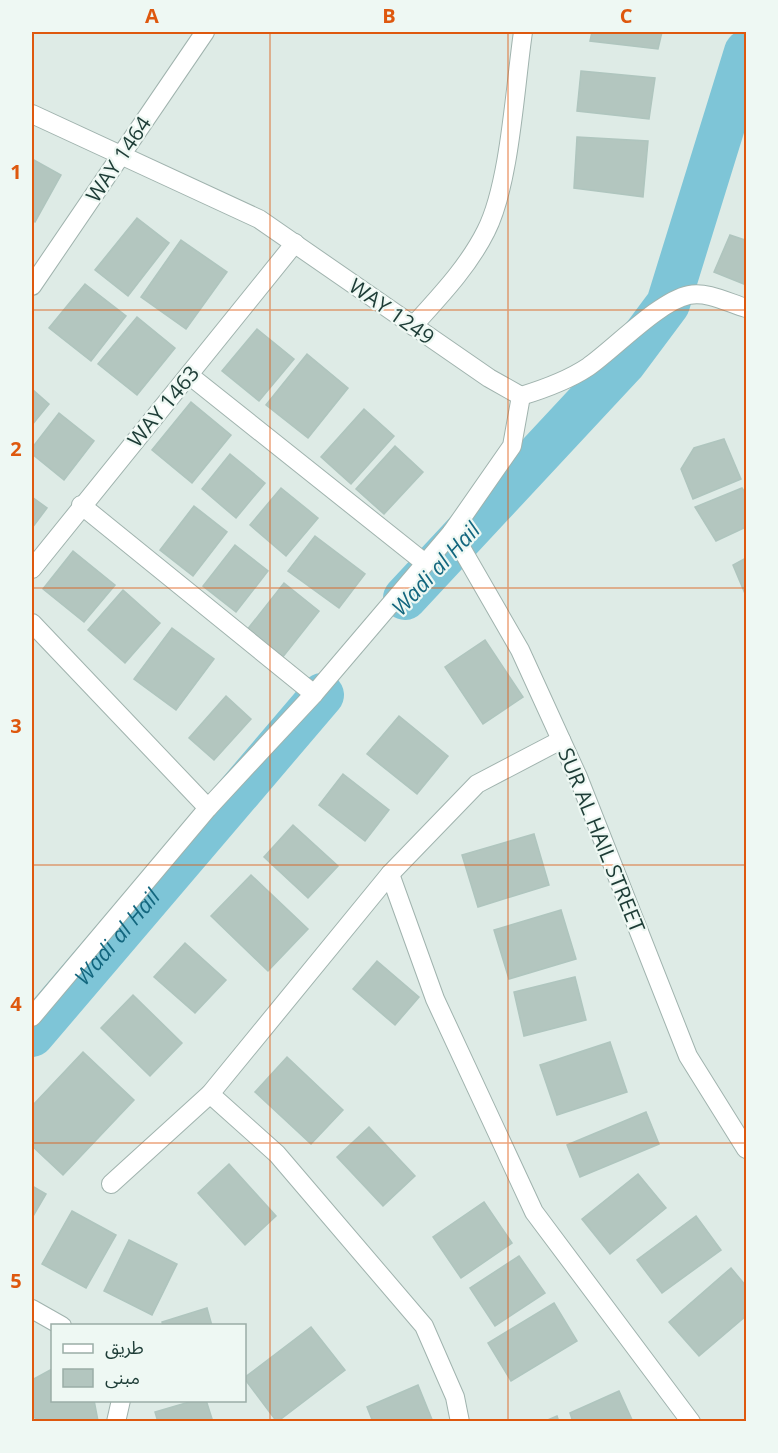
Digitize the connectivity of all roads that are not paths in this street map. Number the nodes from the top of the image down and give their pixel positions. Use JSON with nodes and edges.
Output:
{"nodes":[{"id":1,"x":205,"y":32,"type":"edge"},
{"id":2,"x":523,"y":32,"type":"edge"},
{"id":3,"x":32,"y":114,"type":"edge"},
{"id":4,"x":120,"y":157,"type":"junction"},
{"id":5,"x":295,"y":243,"type":"junction"},
{"id":6,"x":32,"y":286,"type":"edge"},
{"id":7,"x":747,"y":308,"type":"edge"},
{"id":8,"x":413,"y":326,"type":"junction"},
{"id":9,"x":189,"y":375,"type":"junction"},
{"id":10,"x":521,"y":396,"type":"junction"},
{"id":11,"x":81,"y":505,"type":"junction"},
{"id":12,"x":452,"y":532,"type":"junction"},
{"id":13,"x":425,"y":563,"type":"junction"},
{"id":14,"x":32,"y":569,"type":"edge"},
{"id":15,"x":32,"y":623,"type":"edge"},
{"id":16,"x":314,"y":694,"type":"junction"},
{"id":17,"x":561,"y":740,"type":"junction"},
{"id":18,"x":208,"y":808,"type":"junction"},
{"id":19,"x":390,"y":874,"type":"junction"},
{"id":20,"x":32,"y":1017,"type":"edge"},
{"id":21,"x":210,"y":1094,"type":"junction"},
{"id":22,"x":747,"y":1149,"type":"edge"},
{"id":23,"x":111,"y":1184,"type":"dead end"},
{"id":24,"x":32,"y":1309,"type":"edge"},
{"id":25,"x":58,"y":1324,"type":"edge"},
{"id":26,"x":121,"y":1402,"type":"edge"},
{"id":27,"x":116,"y":1422,"type":"edge"},
{"id":28,"x":460,"y":1422,"type":"edge"},
{"id":29,"x":691,"y":1422,"type":"edge"}],
"edges":[{"from":1,"to":4,"type":"street","name":"WAY 1464"},
{"from":2,"to":8,"type":"street"},
{"from":3,"to":4,"type":"street","name":"WAY 1249"},
{"from":4,"to":5,"type":"street","name":"WAY 1249"},
{"from":4,"to":6,"type":"street","name":"WAY 1464"},
{"from":5,"to":8,"type":"street","name":"WAY 1249"},
{"from":5,"to":9,"type":"street","name":"WAY 1463"},
{"from":7,"to":10,"type":"street"},
{"from":8,"to":10,"type":"street","name":"WAY 1249"},
{"from":9,"to":11,"type":"street","name":"WAY 1463"},
{"from":9,"to":13,"type":"street"},
{"from":10,"to":12,"type":"street"},
{"from":11,"to":14,"type":"street","name":"WAY 1463"},
{"from":11,"to":16,"type":"street"},
{"from":12,"to":13,"type":"street"},
{"from":12,"to":17,"type":"street","name":"SUR AL HAIL STREET"},
{"from":13,"to":16,"type":"street"},
{"from":15,"to":18,"type":"street"},
{"from":16,"to":18,"type":"street"},
{"from":17,"to":19,"type":"street"},
{"from":17,"to":22,"type":"street","name":"SUR AL HAIL STREET"},
{"from":18,"to":20,"type":"street"},
{"from":19,"to":21,"type":"street"},
{"from":19,"to":29,"type":"street"},
{"from":21,"to":23,"type":"street"},
{"from":21,"to":28,"type":"street"},
{"from":24,"to":25,"type":"street"},
{"from":26,"to":27,"type":"street"}]}
